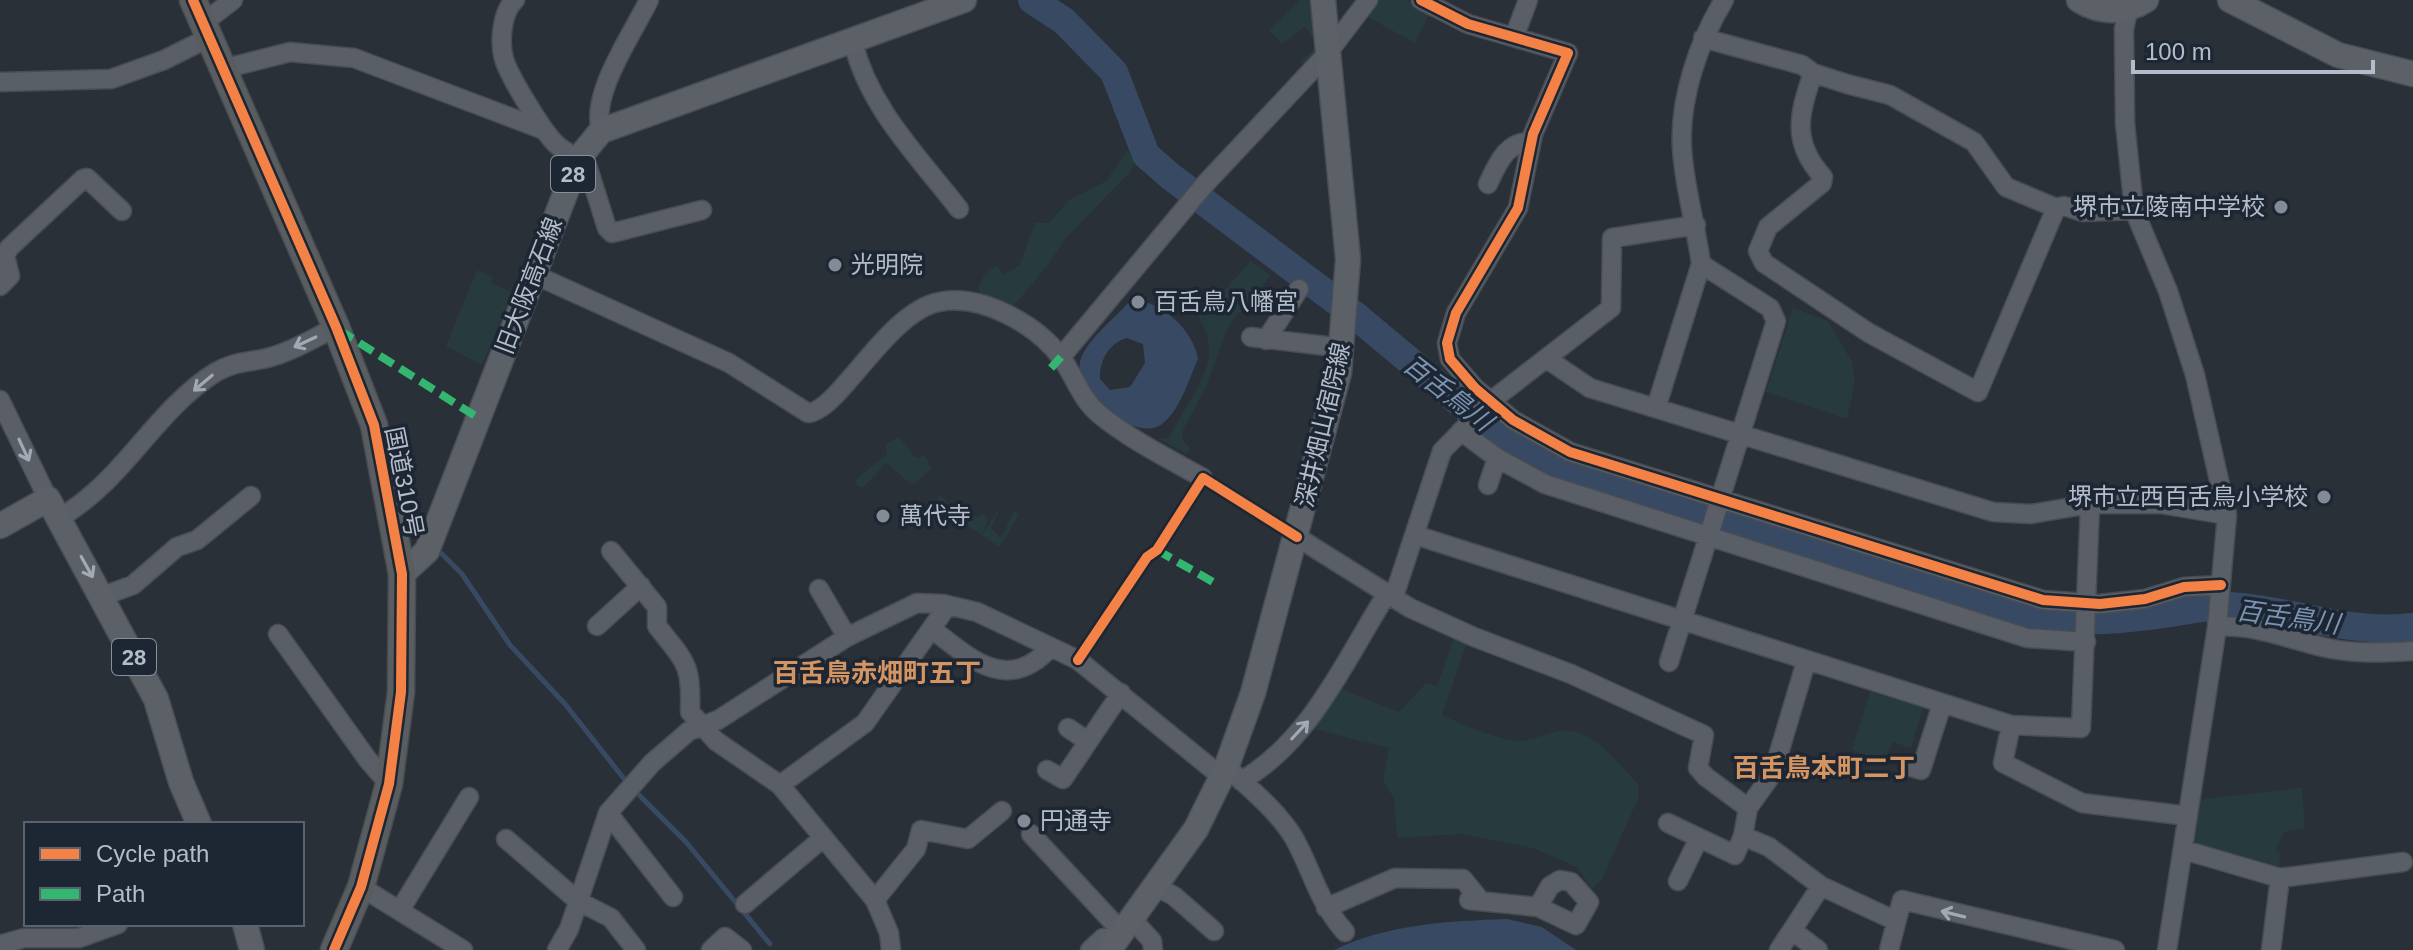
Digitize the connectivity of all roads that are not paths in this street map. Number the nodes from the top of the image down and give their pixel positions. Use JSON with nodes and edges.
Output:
{"nodes":[{"id":1,"x":233,"y":0,"type":"edge"},
{"id":2,"x":515,"y":0,"type":"edge"},
{"id":3,"x":649,"y":0,"type":"edge"},
{"id":4,"x":964,"y":0,"type":"edge"},
{"id":5,"x":1323,"y":0,"type":"edge"},
{"id":6,"x":1368,"y":0,"type":"edge"},
{"id":7,"x":1421,"y":0,"type":"edge"},
{"id":8,"x":1528,"y":0,"type":"edge"},
{"id":9,"x":1724,"y":0,"type":"edge"},
{"id":10,"x":2079,"y":0,"type":"edge"},
{"id":11,"x":2230,"y":0,"type":"edge"},
{"id":12,"x":2137,"y":6,"type":"edge"},
{"id":13,"x":202,"y":20,"type":"edge"},
{"id":14,"x":1515,"y":35,"type":"junction"},
{"id":15,"x":1703,"y":38,"type":"junction"},
{"id":16,"x":853,"y":42,"type":"junction"},
{"id":17,"x":1327,"y":54,"type":"junction"},
{"id":18,"x":223,"y":69,"type":"junction"},
{"id":19,"x":1813,"y":73,"type":"junction"},
{"id":20,"x":2413,"y":74,"type":"edge"},
{"id":21,"x":0,"y":82,"type":"edge"},
{"id":22,"x":544,"y":130,"type":"junction"},
{"id":23,"x":601,"y":131,"type":"junction"},
{"id":24,"x":1531,"y":142,"type":"junction"},
{"id":25,"x":579,"y":158,"type":"junction"},
{"id":26,"x":1488,"y":184,"type":"dead end"},
{"id":27,"x":2056,"y":208,"type":"junction"},
{"id":28,"x":959,"y":209,"type":"dead end"},
{"id":29,"x":702,"y":210,"type":"dead end"},
{"id":30,"x":2134,"y":210,"type":"junction"},
{"id":31,"x":122,"y":211,"type":"dead end"},
{"id":32,"x":1696,"y":225,"type":"junction"},
{"id":33,"x":1701,"y":264,"type":"junction"},
{"id":34,"x":533,"y":274,"type":"junction"},
{"id":35,"x":0,"y":286,"type":"edge"},
{"id":36,"x":1299,"y":289,"type":"dead end"},
{"id":37,"x":336,"y":327,"type":"junction"},
{"id":38,"x":1343,"y":348,"type":"junction"},
{"id":39,"x":1061,"y":357,"type":"junction"},
{"id":40,"x":1547,"y":359,"type":"junction"},
{"id":41,"x":0,"y":400,"type":"edge"},
{"id":42,"x":1488,"y":404,"type":"junction"},
{"id":43,"x":1656,"y":408,"type":"junction"},
{"id":44,"x":1463,"y":429,"type":"junction"},
{"id":45,"x":1740,"y":433,"type":"junction"},
{"id":46,"x":1497,"y":458,"type":"junction"},
{"id":47,"x":1203,"y":478,"type":"dead end"},
{"id":48,"x":1488,"y":485,"type":"dead end"},
{"id":49,"x":251,"y":496,"type":"dead end"},
{"id":50,"x":1720,"y":503,"type":"junction"},
{"id":51,"x":2090,"y":504,"type":"junction"},
{"id":52,"x":53,"y":508,"type":"junction"},
{"id":53,"x":2227,"y":515,"type":"junction"},
{"id":54,"x":0,"y":526,"type":"edge"},
{"id":55,"x":1415,"y":535,"type":"junction"},
{"id":56,"x":1710,"y":535,"type":"junction"},
{"id":57,"x":1297,"y":537,"type":"junction"},
{"id":58,"x":611,"y":551,"type":"dead end"},
{"id":59,"x":402,"y":574,"type":"junction"},
{"id":60,"x":641,"y":586,"type":"junction"},
{"id":61,"x":2221,"y":588,"type":"junction"},
{"id":62,"x":819,"y":589,"type":"dead end"},
{"id":63,"x":1391,"y":594,"type":"junction"},
{"id":64,"x":103,"y":596,"type":"junction"},
{"id":65,"x":948,"y":605,"type":"junction"},
{"id":66,"x":2087,"y":609,"type":"junction"},
{"id":67,"x":1682,"y":619,"type":"junction"},
{"id":68,"x":2217,"y":622,"type":"junction"},
{"id":69,"x":597,"y":626,"type":"dead end"},
{"id":70,"x":932,"y":629,"type":"junction"},
{"id":71,"x":278,"y":634,"type":"dead end"},
{"id":72,"x":847,"y":637,"type":"junction"},
{"id":73,"x":2086,"y":639,"type":"junction"},
{"id":74,"x":1051,"y":647,"type":"junction"},
{"id":75,"x":2413,"y":651,"type":"edge"},
{"id":76,"x":1669,"y":662,"type":"dead end"},
{"id":77,"x":1806,"y":662,"type":"junction"},
{"id":78,"x":1121,"y":693,"type":"junction"},
{"id":79,"x":1942,"y":704,"type":"junction"},
{"id":80,"x":2011,"y":725,"type":"junction"},
{"id":81,"x":703,"y":726,"type":"junction"},
{"id":82,"x":1068,"y":728,"type":"dead end"},
{"id":83,"x":1086,"y":740,"type":"junction"},
{"id":84,"x":1911,"y":767,"type":"dead end"},
{"id":85,"x":1047,"y":770,"type":"dead end"},
{"id":86,"x":1230,"y":775,"type":"junction"},
{"id":87,"x":389,"y":784,"type":"junction"},
{"id":88,"x":780,"y":785,"type":"junction"},
{"id":89,"x":469,"y":797,"type":"dead end"},
{"id":90,"x":1748,"y":808,"type":"junction"},
{"id":91,"x":1002,"y":811,"type":"dead end"},
{"id":92,"x":608,"y":813,"type":"junction"},
{"id":93,"x":2188,"y":816,"type":"junction"},
{"id":94,"x":198,"y":822,"type":"edge"},
{"id":95,"x":1668,"y":823,"type":"dead end"},
{"id":96,"x":1031,"y":834,"type":"dead end"},
{"id":97,"x":1743,"y":836,"type":"junction"},
{"id":98,"x":823,"y":838,"type":"junction"},
{"id":99,"x":1699,"y":838,"type":"junction"},
{"id":100,"x":506,"y":839,"type":"dead end"},
{"id":101,"x":2184,"y":850,"type":"junction"},
{"id":102,"x":2403,"y":862,"type":"dead end"},
{"id":103,"x":2280,"y":878,"type":"junction"},
{"id":104,"x":1678,"y":881,"type":"dead end"},
{"id":105,"x":1155,"y":886,"type":"junction"},
{"id":106,"x":1821,"y":886,"type":"junction"},
{"id":107,"x":361,"y":887,"type":"junction"},
{"id":108,"x":673,"y":897,"type":"dead end"},
{"id":109,"x":875,"y":900,"type":"junction"},
{"id":110,"x":578,"y":901,"type":"junction"},
{"id":111,"x":745,"y":904,"type":"dead end"},
{"id":112,"x":1538,"y":907,"type":"dead end"},
{"id":113,"x":1326,"y":908,"type":"junction"},
{"id":114,"x":400,"y":910,"type":"junction"},
{"id":115,"x":1896,"y":921,"type":"junction"},
{"id":116,"x":112,"y":926,"type":"edge"},
{"id":117,"x":246,"y":926,"type":"edge"},
{"id":118,"x":1214,"y":931,"type":"dead end"},
{"id":119,"x":1345,"y":932,"type":"dead end"},
{"id":120,"x":1794,"y":932,"type":"junction"},
{"id":121,"x":1121,"y":934,"type":"edge"},
{"id":122,"x":0,"y":945,"type":"edge"},
{"id":123,"x":252,"y":950,"type":"edge"},
{"id":124,"x":334,"y":950,"type":"edge"},
{"id":125,"x":463,"y":950,"type":"edge"},
{"id":126,"x":557,"y":950,"type":"edge"},
{"id":127,"x":636,"y":950,"type":"edge"},
{"id":128,"x":711,"y":950,"type":"edge"},
{"id":129,"x":742,"y":950,"type":"edge"},
{"id":130,"x":891,"y":950,"type":"edge"},
{"id":131,"x":1090,"y":950,"type":"edge"},
{"id":132,"x":1153,"y":950,"type":"edge"},
{"id":133,"x":1779,"y":950,"type":"edge"},
{"id":134,"x":1818,"y":950,"type":"edge"},
{"id":135,"x":1889,"y":950,"type":"edge"},
{"id":136,"x":2115,"y":950,"type":"edge"},
{"id":137,"x":2167,"y":950,"type":"edge"},
{"id":138,"x":2271,"y":950,"type":"edge"}],
"edges":[{"from":1,"to":13,"type":"street"},
{"from":2,"to":22,"type":"street"},
{"from":3,"to":23,"type":"street"},
{"from":4,"to":16,"type":"main road","number":"28"},
{"from":5,"to":17,"type":"main road","name":"深井畑山宿院線"},
{"from":6,"to":17,"type":"street"},
{"from":7,"to":14,"type":"street"},
{"from":8,"to":14,"type":"street"},
{"from":9,"to":15,"type":"street"},
{"from":10,"to":12,"type":"main road"},
{"from":11,"to":20,"type":"main road"},
{"from":12,"to":30,"type":"street"},
{"from":13,"to":18,"type":"highway","name":"国道310号"},
{"from":13,"to":21,"type":"street"},
{"from":14,"to":24,"type":"street"},
{"from":15,"to":19,"type":"street"},
{"from":15,"to":32,"type":"street"},
{"from":16,"to":23,"type":"main road","number":"28"},
{"from":16,"to":28,"type":"street"},
{"from":17,"to":38,"type":"main road","name":"深井畑山宿院線"},
{"from":17,"to":39,"type":"street"},
{"from":18,"to":22,"type":"street"},
{"from":18,"to":37,"type":"highway","name":"国道310号"},
{"from":19,"to":27,"type":"street"},
{"from":19,"to":27,"type":"street"},
{"from":22,"to":25,"type":"street"},
{"from":23,"to":25,"type":"main road","name":"旧大阪高石線","number":"28"},
{"from":24,"to":26,"type":"street"},
{"from":24,"to":42,"type":"street"},
{"from":25,"to":29,"type":"street"},
{"from":25,"to":34,"type":"main road","name":"旧大阪高石線","number":"28"},
{"from":27,"to":30,"type":"street"},
{"from":30,"to":53,"type":"street"},
{"from":31,"to":35,"type":"street"},
{"from":32,"to":33,"type":"street"},
{"from":32,"to":40,"type":"street"},
{"from":33,"to":43,"type":"street"},
{"from":33,"to":45,"type":"street"},
{"from":34,"to":39,"type":"street"},
{"from":34,"to":59,"type":"main road","name":"旧大阪高石線","number":"28"},
{"from":36,"to":38,"type":"street"},
{"from":37,"to":52,"type":"street","one_way":true},
{"from":37,"to":59,"type":"highway","name":"国道310号"},
{"from":38,"to":57,"type":"main road","name":"深井畑山宿院線"},
{"from":39,"to":47,"type":"street"},
{"from":40,"to":42,"type":"street"},
{"from":40,"to":43,"type":"street"},
{"from":41,"to":52,"type":"street","one_way":true},
{"from":42,"to":44,"type":"street"},
{"from":42,"to":50,"type":"street"},
{"from":43,"to":45,"type":"street"},
{"from":44,"to":46,"type":"street"},
{"from":44,"to":55,"type":"street"},
{"from":45,"to":50,"type":"street"},
{"from":45,"to":51,"type":"street"},
{"from":46,"to":48,"type":"street"},
{"from":46,"to":56,"type":"street"},
{"from":49,"to":64,"type":"street"},
{"from":50,"to":56,"type":"street"},
{"from":50,"to":66,"type":"street"},
{"from":51,"to":53,"type":"street"},
{"from":51,"to":66,"type":"street"},
{"from":52,"to":54,"type":"main road"},
{"from":52,"to":64,"type":"main road","number":"28","one_way":true},
{"from":53,"to":61,"type":"street"},
{"from":55,"to":63,"type":"street"},
{"from":55,"to":67,"type":"street"},
{"from":56,"to":67,"type":"street"},
{"from":56,"to":73,"type":"street"},
{"from":57,"to":63,"type":"street"},
{"from":57,"to":86,"type":"main road","name":"深井畑山宿院線"},
{"from":58,"to":60,"type":"street"},
{"from":59,"to":87,"type":"highway","name":"国道310号"},
{"from":60,"to":69,"type":"street"},
{"from":60,"to":81,"type":"street"},
{"from":61,"to":66,"type":"street"},
{"from":61,"to":68,"type":"street"},
{"from":62,"to":72,"type":"street"},
{"from":86,"to":63,"type":"street","one_way":true},
{"from":63,"to":90,"type":"street"},
{"from":64,"to":94,"type":"main road","number":"28"},
{"from":65,"to":70,"type":"street"},
{"from":65,"to":72,"type":"street"},
{"from":65,"to":74,"type":"street"},
{"from":66,"to":73,"type":"street"},
{"from":67,"to":76,"type":"street"},
{"from":67,"to":77,"type":"street"},
{"from":68,"to":75,"type":"street"},
{"from":68,"to":93,"type":"street"},
{"from":70,"to":74,"type":"street"},
{"from":70,"to":88,"type":"street"},
{"from":71,"to":87,"type":"street"},
{"from":72,"to":81,"type":"street"},
{"from":73,"to":80,"type":"street"},
{"from":74,"to":78,"type":"street"},
{"from":77,"to":79,"type":"street"},
{"from":77,"to":90,"type":"street"},
{"from":78,"to":83,"type":"street"},
{"from":78,"to":86,"type":"street"},
{"from":79,"to":80,"type":"street"},
{"from":79,"to":84,"type":"street"},
{"from":80,"to":93,"type":"street"},
{"from":81,"to":88,"type":"street"},
{"from":81,"to":92,"type":"street"},
{"from":82,"to":83,"type":"street"},
{"from":83,"to":85,"type":"street"},
{"from":86,"to":105,"type":"main road","name":"深井畑山宿院線"},
{"from":86,"to":113,"type":"street"},
{"from":87,"to":107,"type":"highway","name":"国道310号"},
{"from":88,"to":98,"type":"street"},
{"from":89,"to":114,"type":"street"},
{"from":90,"to":97,"type":"street"},
{"from":91,"to":109,"type":"street"},
{"from":92,"to":108,"type":"street"},
{"from":92,"to":110,"type":"street"},
{"from":93,"to":101,"type":"street"},
{"from":95,"to":99,"type":"street"},
{"from":96,"to":121,"type":"street"},
{"from":97,"to":99,"type":"street"},
{"from":97,"to":106,"type":"street"},
{"from":98,"to":109,"type":"street"},
{"from":98,"to":111,"type":"street"},
{"from":99,"to":104,"type":"street"},
{"from":100,"to":110,"type":"street"},
{"from":101,"to":103,"type":"street"},
{"from":101,"to":137,"type":"street"},
{"from":102,"to":103,"type":"street"},
{"from":103,"to":138,"type":"street"},
{"from":105,"to":118,"type":"street"},
{"from":105,"to":121,"type":"main road","name":"深井畑山宿院線"},
{"from":106,"to":115,"type":"street"},
{"from":106,"to":120,"type":"street"},
{"from":107,"to":114,"type":"street"},
{"from":107,"to":124,"type":"highway","name":"国道310号"},
{"from":109,"to":130,"type":"street"},
{"from":110,"to":126,"type":"street"},
{"from":110,"to":127,"type":"street"},
{"from":112,"to":113,"type":"street"},
{"from":113,"to":119,"type":"street"},
{"from":114,"to":125,"type":"street"},
{"from":115,"to":135,"type":"street"},
{"from":136,"to":115,"type":"street","one_way":true},
{"from":116,"to":122,"type":"street"},
{"from":117,"to":123,"type":"main road"},
{"from":120,"to":133,"type":"street"},
{"from":120,"to":134,"type":"street"},
{"from":121,"to":131,"type":"street"},
{"from":121,"to":132,"type":"street"},
{"from":128,"to":129,"type":"street"}]}
